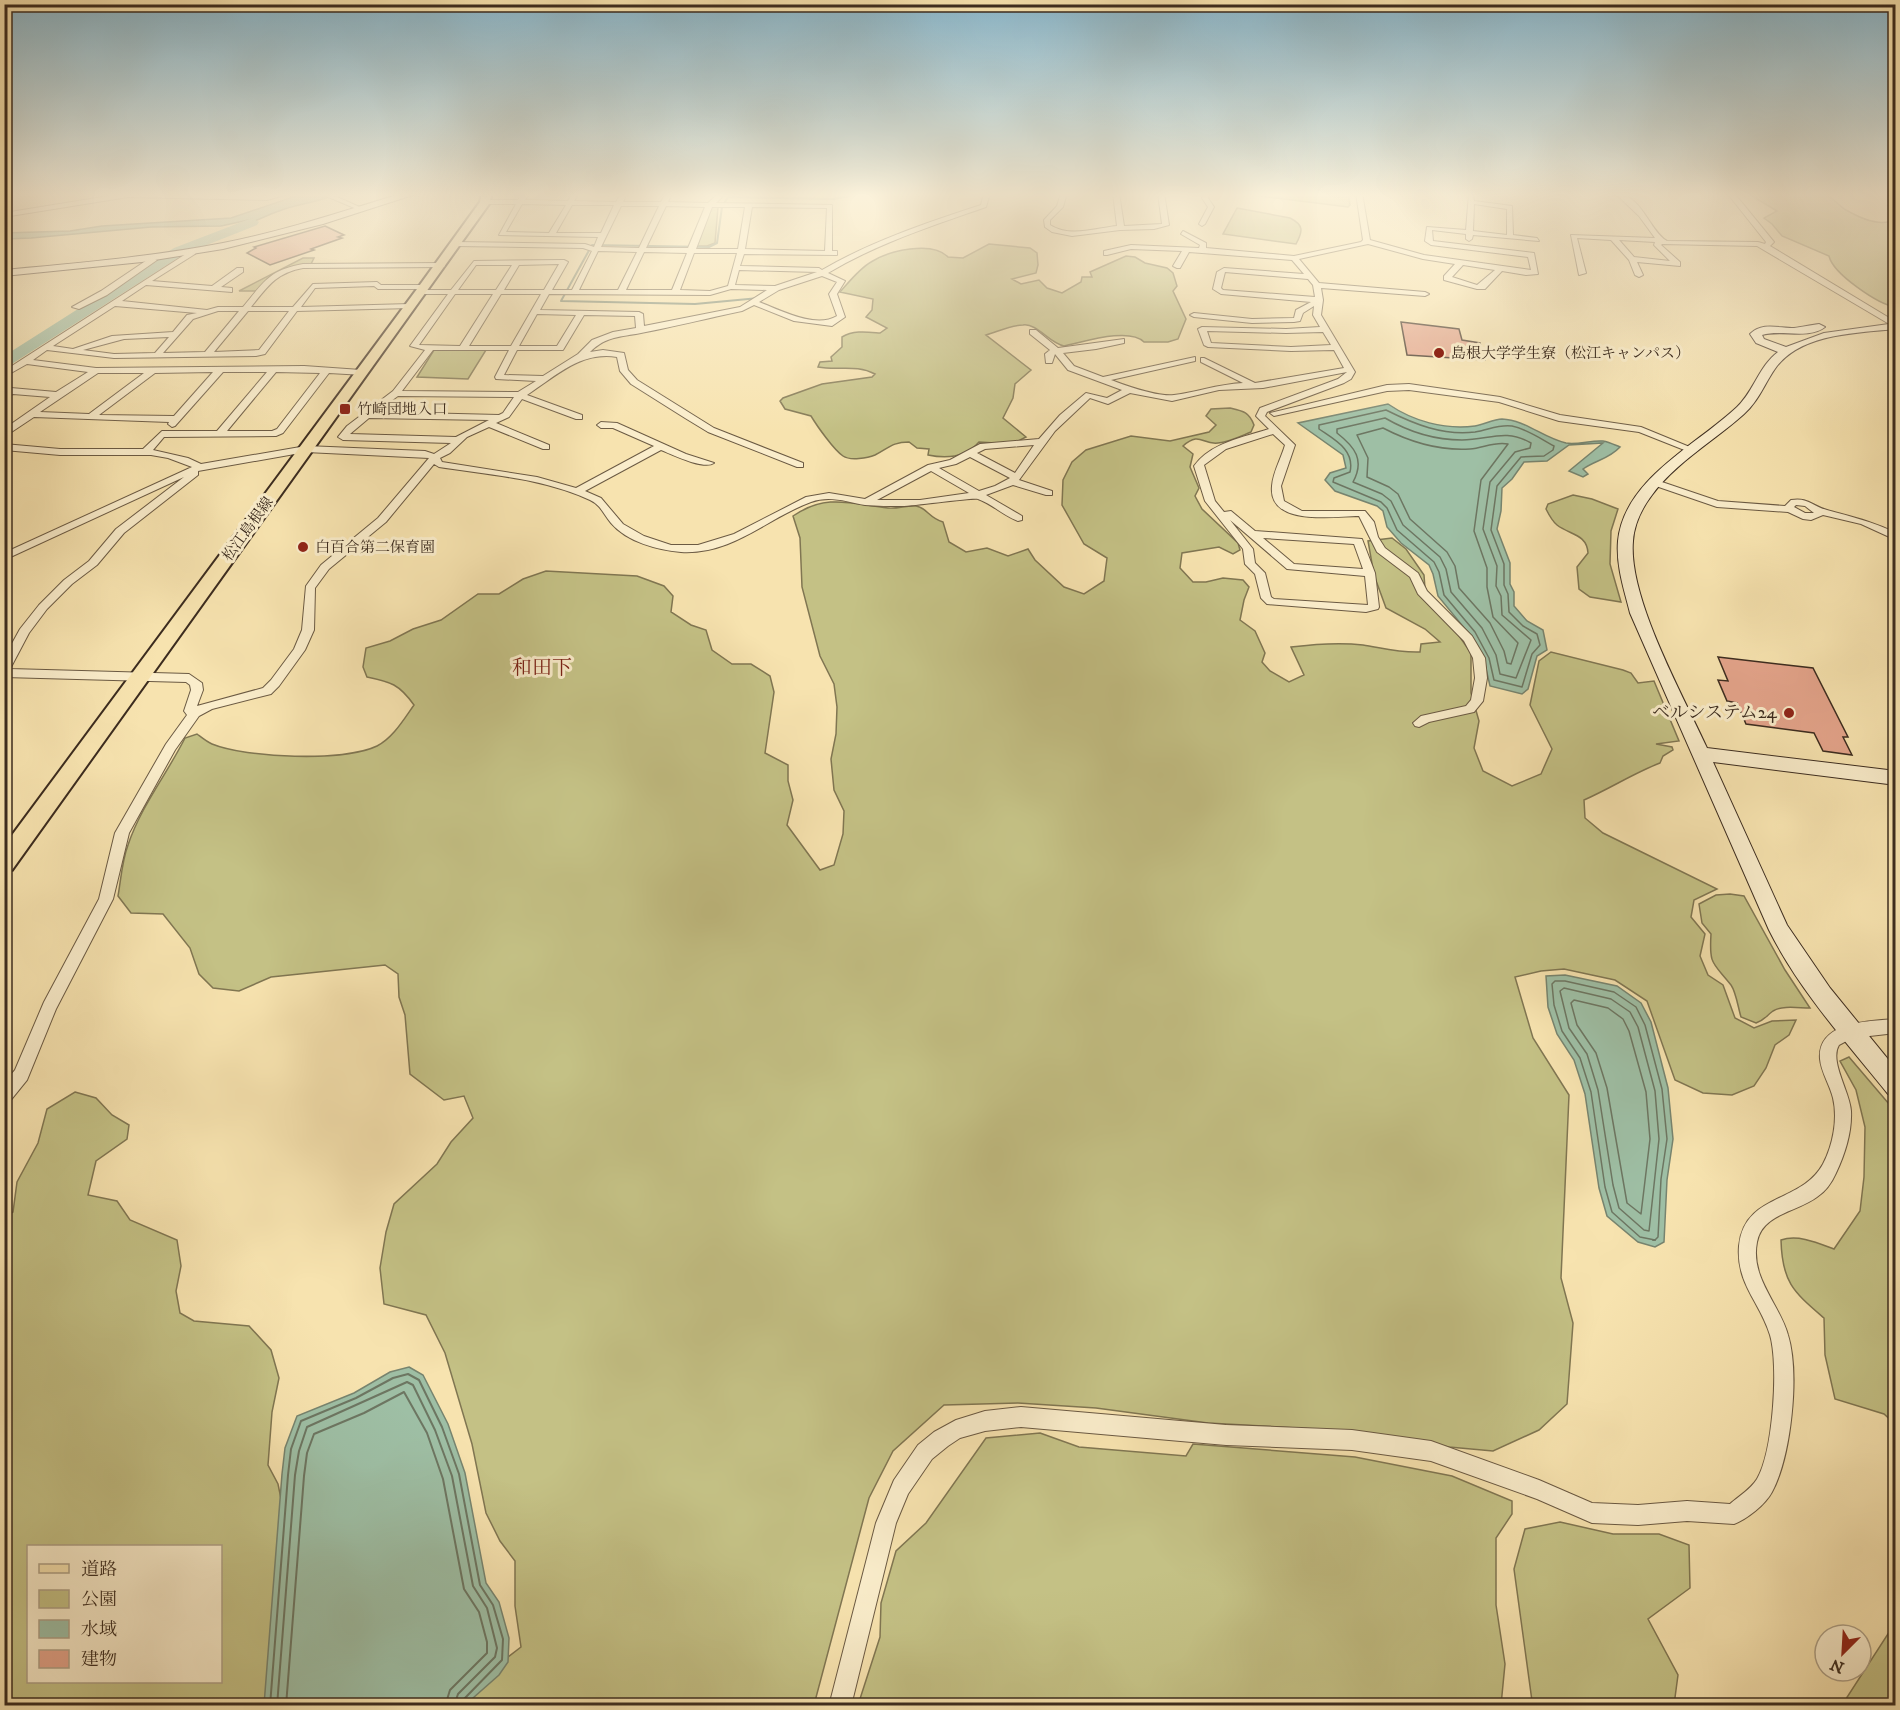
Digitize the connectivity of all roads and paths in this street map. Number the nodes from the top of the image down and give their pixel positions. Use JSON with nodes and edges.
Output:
{"nodes":[{"id":1,"x":134,"y":273,"type":"edge"},
{"id":2,"x":158,"y":273,"type":"edge"},
{"id":3,"x":236,"y":273,"type":"edge"},
{"id":4,"x":280,"y":273,"type":"edge"},
{"id":5,"x":435,"y":273,"type":"edge"},
{"id":6,"x":466,"y":273,"type":"edge"},
{"id":7,"x":510,"y":273,"type":"edge"},
{"id":8,"x":558,"y":273,"type":"edge"},
{"id":9,"x":583,"y":273,"type":"edge"},
{"id":10,"x":630,"y":273,"type":"edge"},
{"id":11,"x":682,"y":273,"type":"edge"},
{"id":12,"x":735,"y":273,"type":"edge"},
{"id":13,"x":819,"y":273,"type":"edge"},
{"id":14,"x":827,"y":273,"type":"edge"},
{"id":15,"x":1221,"y":273,"type":"edge"},
{"id":16,"x":1259,"y":273,"type":"edge"},
{"id":17,"x":1307,"y":273,"type":"edge"},
{"id":18,"x":1454,"y":273,"type":"edge"},
{"id":19,"x":1495,"y":273,"type":"edge"},
{"id":20,"x":1808,"y":273,"type":"edge"},
{"id":21,"x":1311,"y":277,"type":"junction"},
{"id":22,"x":143,"y":283,"type":"junction"},
{"id":23,"x":1317,"y":285,"type":"junction"},
{"id":24,"x":731,"y":287,"type":"junction"},
{"id":25,"x":776,"y":288,"type":"junction"},
{"id":26,"x":213,"y":289,"type":"junction"},
{"id":27,"x":423,"y":289,"type":"junction"},
{"id":28,"x":229,"y":290,"type":"dead end"},
{"id":29,"x":453,"y":291,"type":"junction"},
{"id":30,"x":498,"y":291,"type":"junction"},
{"id":31,"x":547,"y":291,"type":"junction"},
{"id":32,"x":575,"y":291,"type":"junction"},
{"id":33,"x":621,"y":292,"type":"junction"},
{"id":34,"x":675,"y":292,"type":"junction"},
{"id":35,"x":1425,"y":294,"type":"dead end"},
{"id":36,"x":1319,"y":300,"type":"junction"},
{"id":37,"x":113,"y":303,"type":"junction"},
{"id":38,"x":755,"y":303,"type":"junction"},
{"id":39,"x":410,"y":306,"type":"junction"},
{"id":40,"x":76,"y":307,"type":"dead end"},
{"id":41,"x":248,"y":307,"type":"junction"},
{"id":42,"x":295,"y":309,"type":"junction"},
{"id":43,"x":206,"y":311,"type":"junction"},
{"id":44,"x":536,"y":312,"type":"junction"},
{"id":45,"x":581,"y":313,"type":"junction"},
{"id":46,"x":1194,"y":315,"type":"dead end"},
{"id":47,"x":1891,"y":324,"type":"edge"},
{"id":48,"x":1326,"y":329,"type":"junction"},
{"id":49,"x":640,"y":331,"type":"junction"},
{"id":50,"x":1034,"y":332,"type":"dead end"},
{"id":51,"x":175,"y":334,"type":"junction"},
{"id":52,"x":1121,"y":341,"type":"dead end"},
{"id":53,"x":47,"y":348,"type":"junction"},
{"id":54,"x":431,"y":348,"type":"junction"},
{"id":55,"x":463,"y":348,"type":"junction"},
{"id":56,"x":514,"y":348,"type":"junction"},
{"id":57,"x":1338,"y":348,"type":"junction"},
{"id":58,"x":74,"y":351,"type":"junction"},
{"id":59,"x":1056,"y":351,"type":"junction"},
{"id":60,"x":1786,"y":351,"type":"junction"},
{"id":61,"x":209,"y":353,"type":"junction"},
{"id":62,"x":158,"y":354,"type":"junction"},
{"id":63,"x":581,"y":356,"type":"junction"},
{"id":64,"x":1192,"y":359,"type":"dead end"},
{"id":65,"x":1204,"y":360,"type":"dead end"},
{"id":66,"x":26,"y":361,"type":"junction"},
{"id":67,"x":1049,"y":362,"type":"dead end"},
{"id":68,"x":155,"y":369,"type":"junction"},
{"id":69,"x":221,"y":369,"type":"junction"},
{"id":70,"x":1351,"y":369,"type":"junction"},
{"id":71,"x":273,"y":370,"type":"junction"},
{"id":72,"x":96,"y":371,"type":"junction"},
{"id":73,"x":326,"y":371,"type":"junction"},
{"id":74,"x":361,"y":373,"type":"junction"},
{"id":75,"x":4,"y":375,"type":"edge"},
{"id":76,"x":544,"y":379,"type":"junction"},
{"id":77,"x":1101,"y":380,"type":"junction"},
{"id":78,"x":1255,"y":386,"type":"junction"},
{"id":79,"x":1129,"y":390,"type":"junction"},
{"id":80,"x":396,"y":393,"type":"junction"},
{"id":81,"x":58,"y":395,"type":"junction"},
{"id":82,"x":520,"y":395,"type":"junction"},
{"id":83,"x":4,"y":396,"type":"edge"},
{"id":84,"x":32,"y":414,"type":"junction"},
{"id":85,"x":369,"y":415,"type":"junction"},
{"id":86,"x":1260,"y":416,"type":"junction"},
{"id":87,"x":91,"y":417,"type":"junction"},
{"id":88,"x":502,"y":417,"type":"junction"},
{"id":89,"x":579,"y":417,"type":"dead end"},
{"id":90,"x":176,"y":419,"type":"junction"},
{"id":91,"x":488,"y":423,"type":"junction"},
{"id":92,"x":601,"y":425,"type":"dead end"},
{"id":93,"x":1276,"y":430,"type":"junction"},
{"id":94,"x":4,"y":434,"type":"edge"},
{"id":95,"x":162,"y":434,"type":"junction"},
{"id":96,"x":220,"y":434,"type":"junction"},
{"id":97,"x":459,"y":440,"type":"junction"},
{"id":98,"x":1042,"y":441,"type":"junction"},
{"id":99,"x":661,"y":446,"type":"junction"},
{"id":100,"x":4,"y":447,"type":"edge"},
{"id":101,"x":546,"y":447,"type":"dead end"},
{"id":102,"x":306,"y":449,"type":"junction"},
{"id":103,"x":1692,"y":450,"type":"junction"},
{"id":104,"x":145,"y":453,"type":"junction"},
{"id":105,"x":970,"y":453,"type":"junction"},
{"id":106,"x":435,"y":457,"type":"junction"},
{"id":107,"x":709,"y":463,"type":"dead end"},
{"id":108,"x":800,"y":465,"type":"dead end"},
{"id":109,"x":200,"y":467,"type":"junction"},
{"id":110,"x":931,"y":468,"type":"junction"},
{"id":111,"x":1014,"y":479,"type":"junction"},
{"id":112,"x":1653,"y":482,"type":"junction"},
{"id":113,"x":578,"y":491,"type":"junction"},
{"id":114,"x":1049,"y":493,"type":"dead end"},
{"id":115,"x":977,"y":494,"type":"junction"},
{"id":116,"x":1210,"y":501,"type":"junction"},
{"id":117,"x":866,"y":502,"type":"junction"},
{"id":118,"x":1018,"y":518,"type":"dead end"},
{"id":119,"x":1252,"y":534,"type":"junction"},
{"id":120,"x":1896,"y":537,"type":"edge"},
{"id":121,"x":4,"y":557,"type":"edge"},
{"id":122,"x":1370,"y":573,"type":"junction"},
{"id":123,"x":4,"y":671,"type":"edge"},
{"id":124,"x":140,"y":676,"type":"junction"},
{"id":125,"x":195,"y":713,"type":"junction"},
{"id":126,"x":1419,"y":723,"type":"dead end"},
{"id":127,"x":1699,"y":754,"type":"junction"},
{"id":128,"x":1896,"y":778,"type":"edge"},
{"id":129,"x":12,"y":842,"type":"edge"},
{"id":130,"x":4,"y":864,"type":"edge"},
{"id":131,"x":1896,"y":1026,"type":"edge"},
{"id":132,"x":1850,"y":1031,"type":"junction"},
{"id":133,"x":1896,"y":1087,"type":"edge"},
{"id":134,"x":4,"y":1096,"type":"edge"},
{"id":135,"x":840,"y":1706,"type":"edge"}],
"edges":[{"from":1,"to":40,"type":"street"},
{"from":2,"to":22,"type":"street"},
{"from":3,"to":26,"type":"street"},
{"from":4,"to":41,"type":"street"},
{"from":5,"to":27,"type":"main road","name":"松江島根線"},
{"from":6,"to":29,"type":"street"},
{"from":7,"to":30,"type":"street"},
{"from":8,"to":31,"type":"street"},
{"from":9,"to":32,"type":"street"},
{"from":10,"to":33,"type":"street"},
{"from":11,"to":34,"type":"street"},
{"from":12,"to":24,"type":"street"},
{"from":13,"to":25,"type":"street"},
{"from":14,"to":38,"type":"street"},
{"from":15,"to":36,"type":"street"},
{"from":16,"to":21,"type":"street"},
{"from":17,"to":21,"type":"street"},
{"from":18,"to":19,"type":"street"},
{"from":20,"to":47,"type":"street"},
{"from":21,"to":23,"type":"street"},
{"from":22,"to":26,"type":"street"},
{"from":22,"to":37,"type":"street"},
{"from":23,"to":35,"type":"street"},
{"from":23,"to":36,"type":"street"},
{"from":24,"to":25,"type":"street"},
{"from":24,"to":34,"type":"street"},
{"from":25,"to":38,"type":"street"},
{"from":26,"to":28,"type":"street"},
{"from":27,"to":29,"type":"street"},
{"from":27,"to":39,"type":"main road","name":"松江島根線"},
{"from":27,"to":42,"type":"street"},
{"from":29,"to":30,"type":"street"},
{"from":29,"to":54,"type":"street"},
{"from":30,"to":31,"type":"street"},
{"from":30,"to":55,"type":"street"},
{"from":31,"to":32,"type":"street"},
{"from":31,"to":44,"type":"street"},
{"from":32,"to":33,"type":"street"},
{"from":33,"to":34,"type":"street"},
{"from":36,"to":46,"type":"street"},
{"from":36,"to":48,"type":"street"},
{"from":37,"to":43,"type":"street"},
{"from":37,"to":53,"type":"street"},
{"from":38,"to":49,"type":"street"},
{"from":39,"to":42,"type":"street"},
{"from":39,"to":74,"type":"main road","name":"松江島根線"},
{"from":41,"to":42,"type":"street"},
{"from":41,"to":43,"type":"street"},
{"from":41,"to":61,"type":"street"},
{"from":42,"to":61,"type":"street"},
{"from":43,"to":51,"type":"street"},
{"from":44,"to":45,"type":"street"},
{"from":44,"to":56,"type":"street"},
{"from":45,"to":49,"type":"street"},
{"from":45,"to":56,"type":"street"},
{"from":47,"to":60,"type":"street"},
{"from":47,"to":60,"type":"street"},
{"from":48,"to":57,"type":"street"},
{"from":48,"to":57,"type":"street"},
{"from":49,"to":63,"type":"street"},
{"from":50,"to":59,"type":"street"},
{"from":51,"to":58,"type":"street"},
{"from":51,"to":62,"type":"street"},
{"from":52,"to":59,"type":"street"},
{"from":53,"to":58,"type":"street"},
{"from":53,"to":66,"type":"street"},
{"from":54,"to":55,"type":"street"},
{"from":54,"to":80,"type":"street"},
{"from":55,"to":56,"type":"street"},
{"from":56,"to":76,"type":"street"},
{"from":57,"to":70,"type":"street"},
{"from":58,"to":62,"type":"street"},
{"from":59,"to":67,"type":"street"},
{"from":59,"to":77,"type":"street"},
{"from":60,"to":103,"type":"street"},
{"from":61,"to":62,"type":"street"},
{"from":63,"to":76,"type":"street"},
{"from":63,"to":108,"type":"street"},
{"from":64,"to":77,"type":"street"},
{"from":65,"to":78,"type":"street"},
{"from":66,"to":72,"type":"street"},
{"from":66,"to":75,"type":"street"},
{"from":68,"to":69,"type":"street"},
{"from":68,"to":72,"type":"street"},
{"from":68,"to":87,"type":"street"},
{"from":69,"to":71,"type":"street"},
{"from":69,"to":90,"type":"street"},
{"from":70,"to":78,"type":"street"},
{"from":70,"to":86,"type":"street"},
{"from":71,"to":73,"type":"street"},
{"from":71,"to":96,"type":"street"},
{"from":72,"to":81,"type":"street"},
{"from":73,"to":74,"type":"street"},
{"from":73,"to":96,"type":"street"},
{"from":74,"to":102,"type":"main road","name":"松江島根線"},
{"from":76,"to":82,"type":"street"},
{"from":77,"to":79,"type":"street"},
{"from":78,"to":79,"type":"street"},
{"from":79,"to":98,"type":"street"},
{"from":80,"to":82,"type":"street"},
{"from":80,"to":85,"type":"street"},
{"from":81,"to":83,"type":"street"},
{"from":81,"to":84,"type":"street"},
{"from":82,"to":88,"type":"street"},
{"from":82,"to":89,"type":"street"},
{"from":84,"to":87,"type":"street"},
{"from":84,"to":94,"type":"street"},
{"from":85,"to":88,"type":"street"},
{"from":85,"to":97,"type":"street"},
{"from":86,"to":93,"type":"street"},
{"from":86,"to":103,"type":"street"},
{"from":87,"to":90,"type":"street"},
{"from":88,"to":91,"type":"street"},
{"from":90,"to":95,"type":"street"},
{"from":91,"to":97,"type":"street"},
{"from":91,"to":101,"type":"street"},
{"from":92,"to":99,"type":"street"},
{"from":93,"to":116,"type":"street"},
{"from":93,"to":126,"type":"street"},
{"from":95,"to":96,"type":"street"},
{"from":95,"to":104,"type":"street"},
{"from":97,"to":106,"type":"street"},
{"from":98,"to":105,"type":"street"},
{"from":98,"to":111,"type":"street"},
{"from":99,"to":107,"type":"street"},
{"from":99,"to":113,"type":"street"},
{"from":100,"to":104,"type":"street"},
{"from":102,"to":106,"type":"street"},
{"from":102,"to":109,"type":"street"},
{"from":102,"to":124,"type":"main road","name":"松江島根線"},
{"from":103,"to":112,"type":"street"},
{"from":104,"to":109,"type":"street"},
{"from":105,"to":110,"type":"street"},
{"from":105,"to":111,"type":"street"},
{"from":106,"to":113,"type":"street"},
{"from":106,"to":125,"type":"street"},
{"from":109,"to":121,"type":"street"},
{"from":109,"to":123,"type":"street"},
{"from":110,"to":115,"type":"street"},
{"from":110,"to":117,"type":"street"},
{"from":111,"to":114,"type":"street"},
{"from":111,"to":115,"type":"street"},
{"from":112,"to":120,"type":"street"},
{"from":112,"to":127,"type":"street"},
{"from":113,"to":117,"type":"street"},
{"from":115,"to":117,"type":"street"},
{"from":115,"to":118,"type":"street"},
{"from":116,"to":119,"type":"street"},
{"from":116,"to":122,"type":"street"},
{"from":119,"to":122,"type":"street"},
{"from":119,"to":122,"type":"street"},
{"from":123,"to":124,"type":"street"},
{"from":124,"to":125,"type":"street"},
{"from":124,"to":129,"type":"main road","name":"松江島根線"},
{"from":125,"to":134,"type":"street"},
{"from":127,"to":128,"type":"street"},
{"from":127,"to":132,"type":"street"},
{"from":129,"to":130,"type":"main road","name":"松江島根線"},
{"from":131,"to":132,"type":"street"},
{"from":132,"to":133,"type":"street"},
{"from":132,"to":135,"type":"street"}]}
